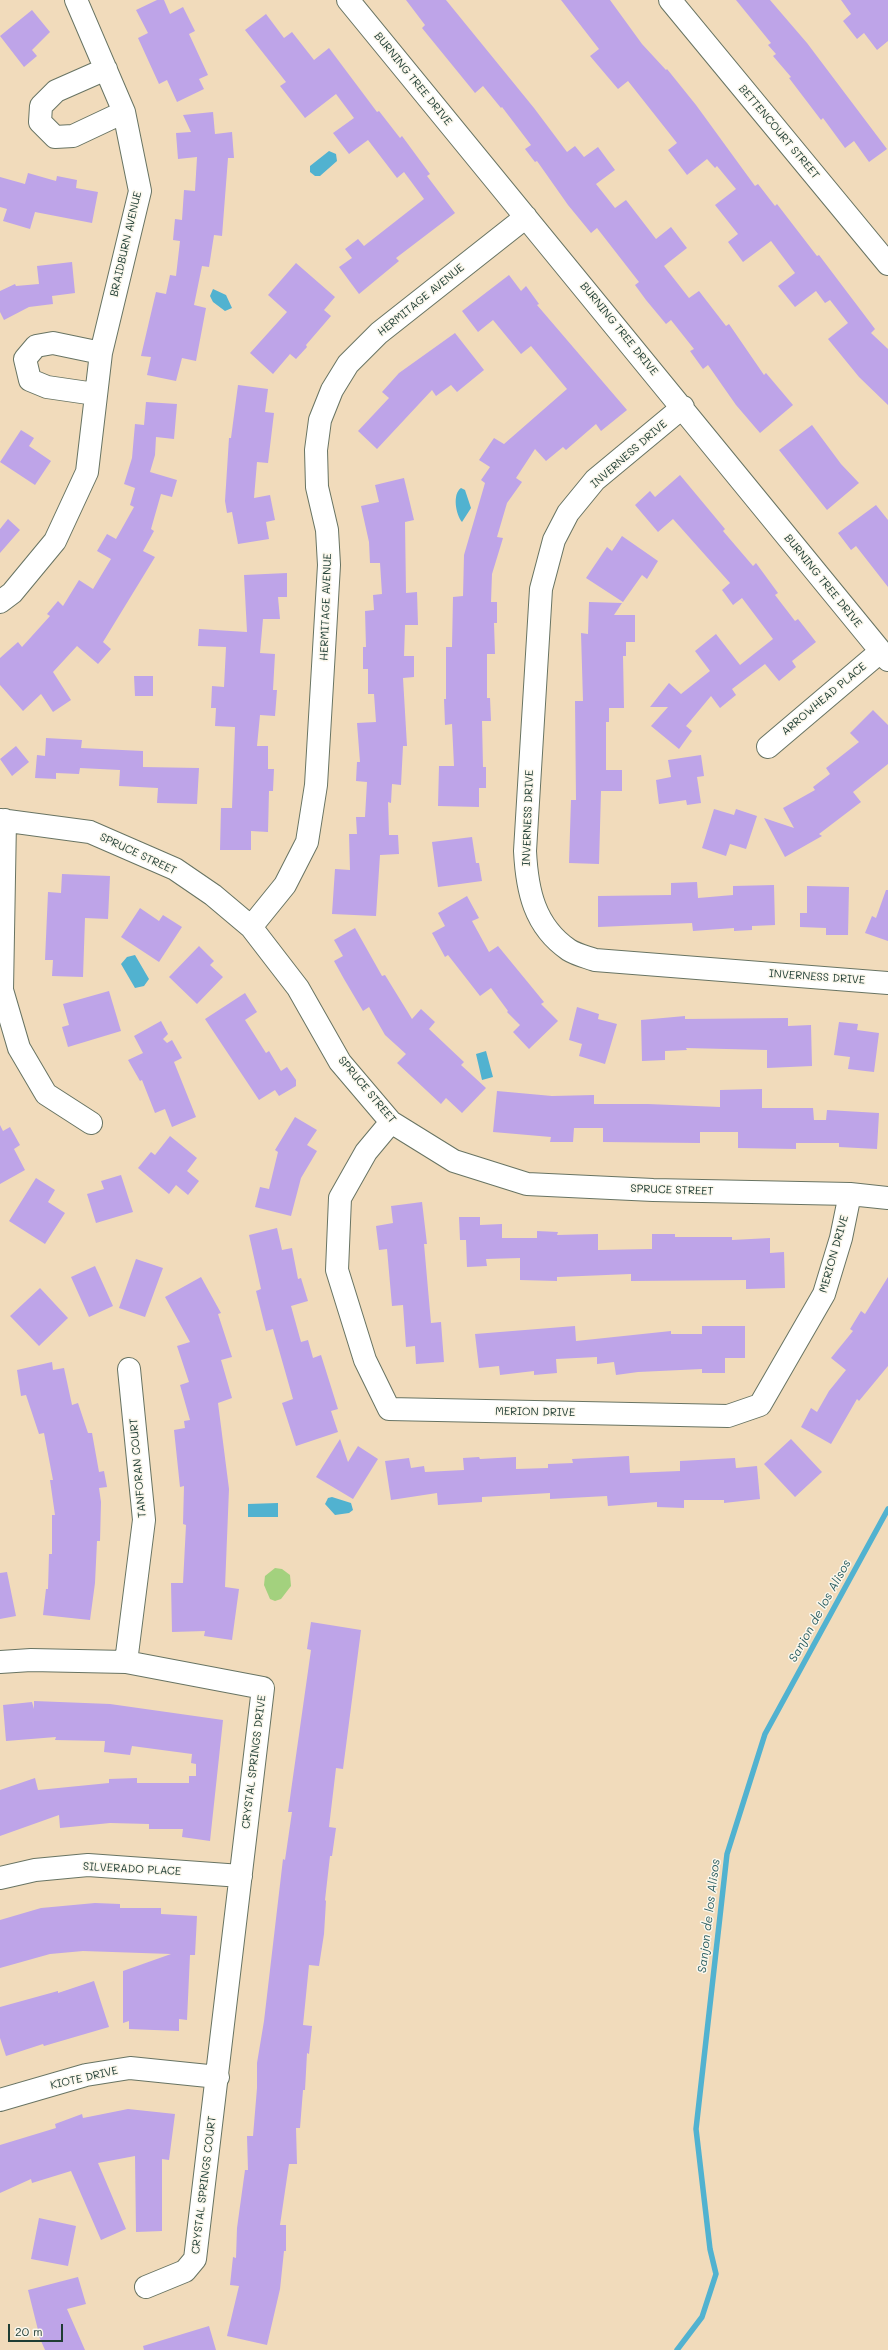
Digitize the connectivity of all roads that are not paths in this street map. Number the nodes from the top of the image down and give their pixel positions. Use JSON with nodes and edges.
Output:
{"nodes":[{"id":1,"x":76,"y":0,"type":"edge"},
{"id":2,"x":348,"y":0,"type":"edge"},
{"id":3,"x":670,"y":0,"type":"edge"},
{"id":4,"x":106,"y":69,"type":"junction"},
{"id":5,"x":124,"y":112,"type":"junction"},
{"id":6,"x":526,"y":217,"type":"junction"},
{"id":7,"x":888,"y":264,"type":"edge"},
{"id":8,"x":101,"y":353,"type":"junction"},
{"id":9,"x":95,"y":394,"type":"junction"},
{"id":10,"x":683,"y":407,"type":"junction"},
{"id":11,"x":0,"y":602,"type":"edge"},
{"id":12,"x":884,"y":656,"type":"edge"},
{"id":13,"x":768,"y":747,"type":"dead end"},
{"id":14,"x":3,"y":820,"type":"edge"},
{"id":15,"x":251,"y":926,"type":"junction"},
{"id":16,"x":888,"y":983,"type":"edge"},
{"id":17,"x":1,"y":990,"type":"edge"},
{"id":18,"x":391,"y":1122,"type":"junction"},
{"id":19,"x":91,"y":1124,"type":"dead end"},
{"id":20,"x":850,"y":1194,"type":"junction"},
{"id":21,"x":888,"y":1198,"type":"edge"},
{"id":22,"x":129,"y":1369,"type":"dead end"},
{"id":23,"x":0,"y":1662,"type":"edge"},
{"id":24,"x":126,"y":1662,"type":"junction"},
{"id":25,"x":241,"y":1876,"type":"junction"},
{"id":26,"x":0,"y":1878,"type":"edge"},
{"id":27,"x":218,"y":2077,"type":"junction"},
{"id":28,"x":0,"y":2100,"type":"edge"},
{"id":29,"x":146,"y":2287,"type":"dead end"}],
"edges":[{"from":1,"to":4,"type":"street","name":"BRAIDBURN AVENUE"},
{"from":2,"to":6,"type":"street","name":"BURNING TREE DRIVE"},
{"from":3,"to":7,"type":"street","name":"BETTENCOURT STREET"},
{"from":4,"to":5,"type":"street","name":"BRAIDBURN AVENUE"},
{"from":4,"to":5,"type":"street"},
{"from":5,"to":8,"type":"street","name":"BRAIDBURN AVENUE"},
{"from":6,"to":10,"type":"street","name":"BURNING TREE DRIVE"},
{"from":6,"to":15,"type":"street","name":"HERMITAGE AVENUE"},
{"from":8,"to":9,"type":"street","name":"BRAIDBURN AVENUE"},
{"from":8,"to":9,"type":"street"},
{"from":9,"to":11,"type":"street","name":"BRAIDBURN AVENUE"},
{"from":10,"to":12,"type":"street","name":"BURNING TREE DRIVE"},
{"from":10,"to":16,"type":"street","name":"INVERNESS DRIVE"},
{"from":12,"to":13,"type":"street","name":"ARROWHEAD PLACE"},
{"from":14,"to":15,"type":"street","name":"SPRUCE STREET"},
{"from":14,"to":17,"type":"street"},
{"from":15,"to":18,"type":"street","name":"SPRUCE STREET"},
{"from":17,"to":19,"type":"street"},
{"from":18,"to":20,"type":"street","name":"SPRUCE STREET"},
{"from":18,"to":20,"type":"street","name":"MERION DRIVE"},
{"from":20,"to":21,"type":"street","name":"SPRUCE STREET"},
{"from":22,"to":24,"type":"street","name":"TANFORAN COURT"},
{"from":23,"to":24,"type":"street","name":"CRYSTAL SPRINGS DRIVE"},
{"from":24,"to":25,"type":"street","name":"CRYSTAL SPRINGS DRIVE"},
{"from":25,"to":26,"type":"street","name":"SILVERADO PLACE"},
{"from":25,"to":27,"type":"street","name":"CRYSTAL SPRINGS DRIVE"},
{"from":27,"to":28,"type":"street","name":"KIOTE DRIVE"},
{"from":27,"to":29,"type":"street","name":"CRYSTAL SPRINGS COURT"}]}
